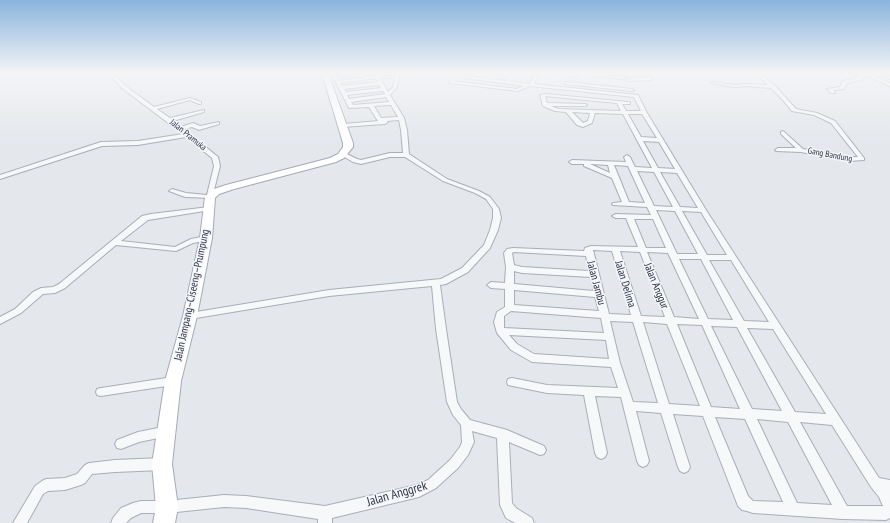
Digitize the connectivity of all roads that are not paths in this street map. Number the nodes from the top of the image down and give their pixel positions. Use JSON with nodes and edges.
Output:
{"nodes":[{"id":1,"x":139,"y":97,"type":"edge"},
{"id":2,"x":337,"y":97,"type":"edge"},
{"id":3,"x":346,"y":97,"type":"edge"},
{"id":4,"x":372,"y":97,"type":"edge"},
{"id":5,"x":390,"y":97,"type":"edge"},
{"id":6,"x":543,"y":97,"type":"edge"},
{"id":7,"x":558,"y":97,"type":"edge"},
{"id":8,"x":565,"y":97,"type":"edge"},
{"id":9,"x":635,"y":97,"type":"edge"},
{"id":10,"x":783,"y":97,"type":"edge"},
{"id":11,"x":582,"y":98,"type":"junction"},
{"id":12,"x":591,"y":99,"type":"joint"},
{"id":13,"x":601,"y":100,"type":"junction"},
{"id":14,"x":348,"y":101,"type":"junction"},
{"id":15,"x":199,"y":103,"type":"dead end"},
{"id":16,"x":393,"y":103,"type":"junction"},
{"id":17,"x":544,"y":104,"type":"junction"},
{"id":18,"x":561,"y":104,"type":"junction"},
{"id":19,"x":371,"y":105,"type":"junction"},
{"id":20,"x":585,"y":105,"type":"junction"},
{"id":21,"x":624,"y":106,"type":"junction"},
{"id":22,"x":154,"y":108,"type":"junction"},
{"id":23,"x":202,"y":111,"type":"dead end"},
{"id":24,"x":568,"y":111,"type":"junction"},
{"id":25,"x":590,"y":111,"type":"junction"},
{"id":26,"x":606,"y":112,"type":"junction"},
{"id":27,"x":644,"y":113,"type":"junction"},
{"id":28,"x":401,"y":119,"type":"junction"},
{"id":29,"x":169,"y":120,"type":"junction"},
{"id":30,"x":217,"y":123,"type":"dead end"},
{"id":31,"x":344,"y":126,"type":"junction"},
{"id":32,"x":179,"y":129,"type":"junction"},
{"id":33,"x":783,"y":134,"type":"dead end"},
{"id":34,"x":187,"y":135,"type":"junction"},
{"id":35,"x":639,"y":139,"type":"junction"},
{"id":36,"x":660,"y":140,"type":"junction"},
{"id":37,"x":778,"y":150,"type":"dead end"},
{"id":38,"x":801,"y":150,"type":"junction"},
{"id":39,"x":343,"y":154,"type":"junction"},
{"id":40,"x":406,"y":155,"type":"junction"},
{"id":41,"x":572,"y":162,"type":"dead end"},
{"id":42,"x":582,"y":163,"type":"junction"},
{"id":43,"x":610,"y":163,"type":"junction"},
{"id":44,"x":630,"y":164,"type":"junction"},
{"id":45,"x":656,"y":170,"type":"junction"},
{"id":46,"x":679,"y":171,"type":"junction"},
{"id":47,"x":0,"y":177,"type":"edge"},
{"id":48,"x":615,"y":177,"type":"junction"},
{"id":49,"x":172,"y":191,"type":"dead end"},
{"id":50,"x":209,"y":203,"type":"junction"},
{"id":51,"x":615,"y":204,"type":"dead end"},
{"id":52,"x":626,"y":204,"type":"junction"},
{"id":53,"x":650,"y":206,"type":"junction"},
{"id":54,"x":677,"y":209,"type":"junction"},
{"id":55,"x":703,"y":210,"type":"junction"},
{"id":56,"x":616,"y":216,"type":"dead end"},
{"id":57,"x":629,"y":216,"type":"junction"},
{"id":58,"x":656,"y":217,"type":"junction"},
{"id":59,"x":206,"y":238,"type":"junction"},
{"id":60,"x":114,"y":244,"type":"junction"},
{"id":61,"x":615,"y":249,"type":"junction"},
{"id":62,"x":642,"y":250,"type":"junction"},
{"id":63,"x":589,"y":251,"type":"junction"},
{"id":64,"x":673,"y":254,"type":"junction"},
{"id":65,"x":704,"y":257,"type":"junction"},
{"id":66,"x":733,"y":258,"type":"junction"},
{"id":67,"x":510,"y":267,"type":"junction"},
{"id":68,"x":593,"y":274,"type":"junction"},
{"id":69,"x":436,"y":283,"type":"junction"},
{"id":70,"x":491,"y":285,"type":"dead end"},
{"id":71,"x":509,"y":287,"type":"junction"},
{"id":72,"x":599,"y":294,"type":"junction"},
{"id":73,"x":509,"y":308,"type":"junction"},
{"id":74,"x":190,"y":316,"type":"junction"},
{"id":75,"x":605,"y":316,"type":"junction"},
{"id":76,"x":637,"y":319,"type":"junction"},
{"id":77,"x":0,"y":321,"type":"edge"},
{"id":78,"x":671,"y":321,"type":"junction"},
{"id":79,"x":705,"y":323,"type":"junction"},
{"id":80,"x":741,"y":325,"type":"junction"},
{"id":81,"x":777,"y":326,"type":"junction"},
{"id":82,"x":500,"y":331,"type":"junction"},
{"id":83,"x":610,"y":337,"type":"junction"},
{"id":84,"x":615,"y":363,"type":"junction"},
{"id":85,"x":173,"y":381,"type":"junction"},
{"id":86,"x":512,"y":382,"type":"dead end"},
{"id":87,"x":589,"y":391,"type":"junction"},
{"id":88,"x":101,"y":392,"type":"dead end"},
{"id":89,"x":625,"y":393,"type":"junction"},
{"id":90,"x":629,"y":406,"type":"junction"},
{"id":91,"x":665,"y":408,"type":"junction"},
{"id":92,"x":706,"y":411,"type":"junction"},
{"id":93,"x":748,"y":413,"type":"junction"},
{"id":94,"x":791,"y":416,"type":"junction"},
{"id":95,"x":836,"y":420,"type":"junction"},
{"id":96,"x":466,"y":424,"type":"junction"},
{"id":97,"x":168,"y":431,"type":"junction"},
{"id":98,"x":503,"y":434,"type":"junction"},
{"id":99,"x":121,"y":444,"type":"dead end"},
{"id":100,"x":540,"y":450,"type":"dead end"},
{"id":101,"x":601,"y":453,"type":"dead end"},
{"id":102,"x":643,"y":461,"type":"dead end"},
{"id":103,"x":162,"y":464,"type":"junction"},
{"id":104,"x":684,"y":467,"type":"dead end"},
{"id":105,"x":886,"y":494,"type":"edge"},
{"id":106,"x":167,"y":506,"type":"junction"},
{"id":107,"x":793,"y":509,"type":"junction"},
{"id":108,"x":890,"y":511,"type":"edge"},
{"id":109,"x":843,"y":512,"type":"junction"},
{"id":110,"x":325,"y":518,"type":"edge"},
{"id":111,"x":20,"y":523,"type":"edge"},
{"id":112,"x":118,"y":523,"type":"edge"},
{"id":113,"x":164,"y":523,"type":"edge"},
{"id":114,"x":527,"y":523,"type":"edge"}],
"edges":[{"from":1,"to":22,"type":"street","name":"Jalan Pramuka"},
{"from":2,"to":31,"type":"main road"},
{"from":3,"to":14,"type":"street"},
{"from":4,"to":14,"type":"street"},
{"from":5,"to":16,"type":"street"},
{"from":6,"to":17,"type":"street"},
{"from":7,"to":18,"type":"street"},
{"from":8,"to":11,"type":"street"},
{"from":9,"to":27,"type":"street"},
{"from":10,"to":38,"type":"street","name":"Gang Bandung"},
{"from":11,"to":12,"type":"street"},
{"from":11,"to":20,"type":"street"},
{"from":12,"to":13,"type":"street"},
{"from":13,"to":21,"type":"street"},
{"from":13,"to":26,"type":"street"},
{"from":14,"to":19,"type":"street"},
{"from":15,"to":22,"type":"street"},
{"from":16,"to":19,"type":"street"},
{"from":16,"to":28,"type":"street"},
{"from":17,"to":18,"type":"street"},
{"from":17,"to":24,"type":"street"},
{"from":18,"to":20,"type":"street"},
{"from":19,"to":28,"type":"street"},
{"from":20,"to":25,"type":"street"},
{"from":21,"to":26,"type":"street"},
{"from":21,"to":27,"type":"street"},
{"from":21,"to":35,"type":"street"},
{"from":22,"to":29,"type":"street","name":"Jalan Pramuka"},
{"from":23,"to":29,"type":"street"},
{"from":24,"to":25,"type":"street"},
{"from":24,"to":25,"type":"street"},
{"from":25,"to":26,"type":"street"},
{"from":27,"to":36,"type":"street"},
{"from":28,"to":31,"type":"street"},
{"from":28,"to":40,"type":"street"},
{"from":29,"to":32,"type":"street","name":"Jalan Pramuka"},
{"from":30,"to":32,"type":"street"},
{"from":31,"to":39,"type":"main road"},
{"from":32,"to":34,"type":"street","name":"Jalan Pramuka"},
{"from":33,"to":38,"type":"street"},
{"from":34,"to":47,"type":"street"},
{"from":34,"to":50,"type":"street","name":"Jalan Pramuka"},
{"from":35,"to":36,"type":"street"},
{"from":35,"to":45,"type":"street"},
{"from":36,"to":46,"type":"street"},
{"from":37,"to":38,"type":"street","name":"Gang Bandung"},
{"from":39,"to":40,"type":"street"},
{"from":39,"to":50,"type":"main road"},
{"from":40,"to":69,"type":"street"},
{"from":41,"to":42,"type":"street"},
{"from":42,"to":43,"type":"street"},
{"from":42,"to":48,"type":"street"},
{"from":43,"to":44,"type":"street"},
{"from":43,"to":48,"type":"street"},
{"from":44,"to":45,"type":"street"},
{"from":44,"to":53,"type":"street"},
{"from":45,"to":46,"type":"street"},
{"from":45,"to":54,"type":"street"},
{"from":46,"to":55,"type":"street"},
{"from":48,"to":52,"type":"street"},
{"from":49,"to":50,"type":"street"},
{"from":50,"to":59,"type":"main road","name":"Jalan Jampang–Ciseeng–Prumpung"},
{"from":50,"to":60,"type":"street"},
{"from":51,"to":52,"type":"street"},
{"from":52,"to":53,"type":"street"},
{"from":53,"to":54,"type":"street"},
{"from":53,"to":58,"type":"street"},
{"from":54,"to":55,"type":"street"},
{"from":54,"to":65,"type":"street"},
{"from":55,"to":66,"type":"street"},
{"from":56,"to":57,"type":"street"},
{"from":57,"to":58,"type":"street"},
{"from":57,"to":62,"type":"street","name":"Jalan Anggur"},
{"from":58,"to":64,"type":"street"},
{"from":59,"to":60,"type":"street"},
{"from":59,"to":74,"type":"main road","name":"Jalan Jampang–Ciseeng–Prumpung"},
{"from":60,"to":77,"type":"street"},
{"from":61,"to":62,"type":"street"},
{"from":61,"to":63,"type":"street"},
{"from":61,"to":76,"type":"street","name":"Jalan Delima"},
{"from":62,"to":64,"type":"street"},
{"from":62,"to":78,"type":"street","name":"Jalan Anggur"},
{"from":63,"to":67,"type":"street"},
{"from":63,"to":68,"type":"street","name":"Jalan Jambu"},
{"from":64,"to":65,"type":"street"},
{"from":64,"to":79,"type":"street"},
{"from":65,"to":66,"type":"street"},
{"from":65,"to":80,"type":"street"},
{"from":66,"to":81,"type":"street"},
{"from":67,"to":68,"type":"street"},
{"from":67,"to":71,"type":"street"},
{"from":68,"to":72,"type":"street","name":"Jalan Jambu"},
{"from":69,"to":74,"type":"street"},
{"from":69,"to":96,"type":"street"},
{"from":70,"to":71,"type":"street"},
{"from":71,"to":72,"type":"street"},
{"from":71,"to":73,"type":"street"},
{"from":72,"to":75,"type":"street","name":"Jalan Jambu"},
{"from":73,"to":75,"type":"street"},
{"from":73,"to":82,"type":"street"},
{"from":74,"to":85,"type":"main road","name":"Jalan Jampang–Ciseeng–Prumpung"},
{"from":75,"to":76,"type":"street"},
{"from":75,"to":83,"type":"street","name":"Jalan Jambu"},
{"from":76,"to":78,"type":"street"},
{"from":76,"to":91,"type":"street","name":"Jalan Delima"},
{"from":78,"to":79,"type":"street"},
{"from":78,"to":92,"type":"street","name":"Jalan Anggur"},
{"from":79,"to":80,"type":"street"},
{"from":79,"to":93,"type":"street"},
{"from":80,"to":81,"type":"street"},
{"from":80,"to":94,"type":"street"},
{"from":81,"to":95,"type":"street"},
{"from":82,"to":83,"type":"street"},
{"from":82,"to":84,"type":"street"},
{"from":83,"to":84,"type":"street","name":"Jalan Jambu"},
{"from":84,"to":89,"type":"street","name":"Jalan Jambu"},
{"from":85,"to":88,"type":"street"},
{"from":85,"to":97,"type":"main road","name":"Jalan Jampang–Ciseeng–Prumpung"},
{"from":86,"to":87,"type":"street"},
{"from":87,"to":89,"type":"street"},
{"from":87,"to":101,"type":"street"},
{"from":89,"to":90,"type":"street","name":"Jalan Jambu"},
{"from":90,"to":91,"type":"street"},
{"from":90,"to":102,"type":"street","name":"Jalan Jambu"},
{"from":91,"to":92,"type":"street"},
{"from":91,"to":104,"type":"street","name":"Jalan Delima"},
{"from":92,"to":93,"type":"street"},
{"from":92,"to":107,"type":"street","name":"Jalan Anggur"},
{"from":93,"to":94,"type":"street"},
{"from":93,"to":107,"type":"street"},
{"from":94,"to":95,"type":"street"},
{"from":94,"to":109,"type":"street"},
{"from":95,"to":105,"type":"street"},
{"from":96,"to":98,"type":"street"},
{"from":96,"to":110,"type":"street","name":"Jalan Anggrek"},
{"from":97,"to":99,"type":"street"},
{"from":97,"to":103,"type":"main road","name":"Jalan Jampang–Ciseeng–Prumpung"},
{"from":98,"to":100,"type":"street"},
{"from":98,"to":114,"type":"street"},
{"from":103,"to":106,"type":"main road","name":"Jalan Jampang–Ciseeng–Prumpung"},
{"from":103,"to":111,"type":"street"},
{"from":106,"to":110,"type":"street","name":"Jalan Anggrek"},
{"from":106,"to":112,"type":"street","name":"Jalan Anggrek"},
{"from":106,"to":113,"type":"main road","name":"Jalan Jampang–Ciseeng–Prumpung"},
{"from":107,"to":109,"type":"street","name":"Jalan Anggur"},
{"from":108,"to":109,"type":"street","name":"Jalan Anggur"}]}
